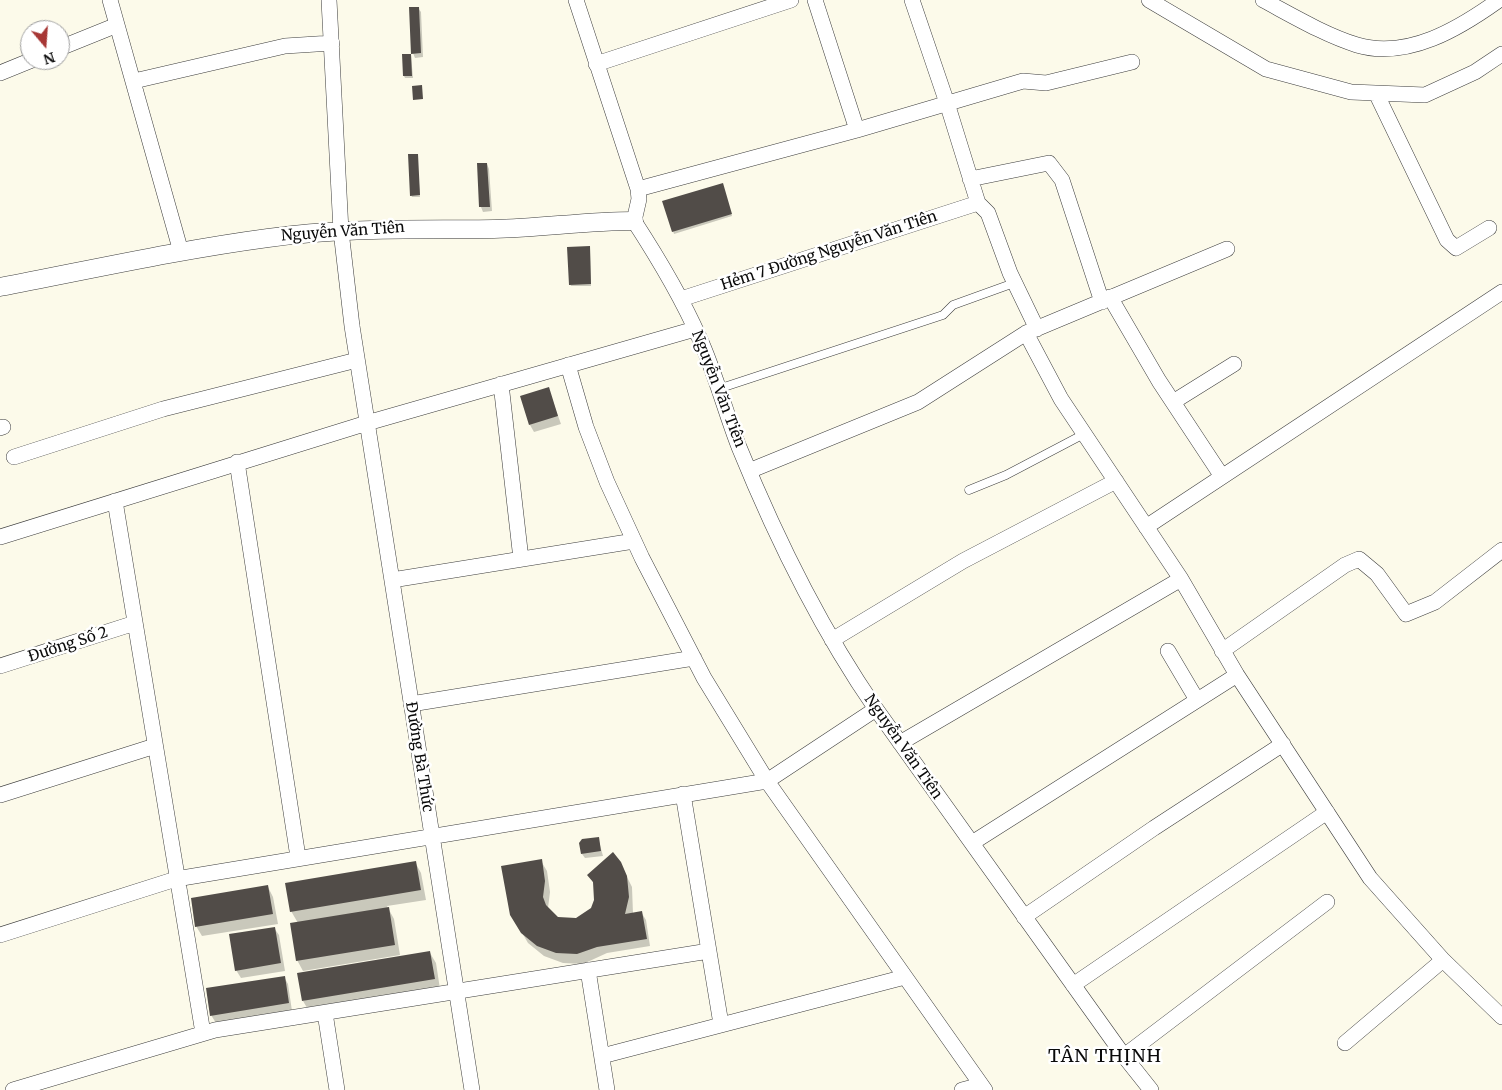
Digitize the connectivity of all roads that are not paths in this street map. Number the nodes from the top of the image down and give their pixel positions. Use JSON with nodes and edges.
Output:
{"nodes":[{"id":1,"x":110,"y":0,"type":"edge"},
{"id":2,"x":329,"y":0,"type":"edge"},
{"id":3,"x":576,"y":0,"type":"edge"},
{"id":4,"x":791,"y":0,"type":"edge"},
{"id":5,"x":814,"y":0,"type":"edge"},
{"id":6,"x":912,"y":0,"type":"edge"},
{"id":7,"x":1149,"y":0,"type":"edge"},
{"id":8,"x":1263,"y":0,"type":"edge"},
{"id":9,"x":1499,"y":0,"type":"edge"},
{"id":10,"x":117,"y":25,"type":"junction"},
{"id":11,"x":332,"y":43,"type":"junction"},
{"id":12,"x":70,"y":44,"type":"edge"},
{"id":13,"x":1502,"y":54,"type":"edge"},
{"id":14,"x":1132,"y":62,"type":"dead end"},
{"id":15,"x":596,"y":64,"type":"junction"},
{"id":16,"x":20,"y":65,"type":"edge"},
{"id":17,"x":0,"y":73,"type":"edge"},
{"id":18,"x":134,"y":82,"type":"junction"},
{"id":19,"x":1376,"y":93,"type":"junction"},
{"id":20,"x":947,"y":103,"type":"junction"},
{"id":21,"x":857,"y":130,"type":"junction"},
{"id":22,"x":970,"y":179,"type":"junction"},
{"id":23,"x":638,"y":190,"type":"junction"},
{"id":24,"x":978,"y":203,"type":"junction"},
{"id":25,"x":634,"y":221,"type":"junction"},
{"id":26,"x":1489,"y":228,"type":"dead end"},
{"id":27,"x":341,"y":231,"type":"junction"},
{"id":28,"x":1227,"y":249,"type":"dead end"},
{"id":29,"x":181,"y":252,"type":"junction"},
{"id":30,"x":1014,"y":283,"type":"junction"},
{"id":31,"x":0,"y":287,"type":"edge"},
{"id":32,"x":1502,"y":292,"type":"edge"},
{"id":33,"x":680,"y":299,"type":"junction"},
{"id":34,"x":1106,"y":300,"type":"junction"},
{"id":35,"x":695,"y":328,"type":"junction"},
{"id":36,"x":1031,"y":331,"type":"junction"},
{"id":37,"x":357,"y":360,"type":"junction"},
{"id":38,"x":1234,"y":364,"type":"dead end"},
{"id":39,"x":568,"y":365,"type":"junction"},
{"id":40,"x":500,"y":384,"type":"junction"},
{"id":41,"x":718,"y":389,"type":"junction"},
{"id":42,"x":1173,"y":402,"type":"junction"},
{"id":43,"x":367,"y":423,"type":"junction"},
{"id":44,"x":1084,"y":434,"type":"junction"},
{"id":45,"x":14,"y":457,"type":"dead end"},
{"id":46,"x":237,"y":462,"type":"junction"},
{"id":47,"x":749,"y":470,"type":"junction"},
{"id":48,"x":1221,"y":475,"type":"junction"},
{"id":49,"x":1116,"y":481,"type":"junction"},
{"id":50,"x":969,"y":490,"type":"dead end"},
{"id":51,"x":115,"y":501,"type":"junction"},
{"id":52,"x":1146,"y":527,"type":"junction"},
{"id":53,"x":0,"y":537,"type":"edge"},
{"id":54,"x":634,"y":541,"type":"junction"},
{"id":55,"x":1502,"y":550,"type":"edge"},
{"id":56,"x":521,"y":559,"type":"junction"},
{"id":57,"x":1181,"y":579,"type":"junction"},
{"id":58,"x":392,"y":580,"type":"junction"},
{"id":59,"x":135,"y":624,"type":"junction"},
{"id":60,"x":832,"y":640,"type":"junction"},
{"id":61,"x":1168,"y":651,"type":"dead end"},
{"id":62,"x":1222,"y":651,"type":"junction"},
{"id":63,"x":694,"y":658,"type":"junction"},
{"id":64,"x":0,"y":666,"type":"edge"},
{"id":65,"x":1236,"y":675,"type":"junction"},
{"id":66,"x":1197,"y":700,"type":"junction"},
{"id":67,"x":411,"y":704,"type":"junction"},
{"id":68,"x":876,"y":709,"type":"junction"},
{"id":69,"x":900,"y":743,"type":"junction"},
{"id":70,"x":1283,"y":744,"type":"junction"},
{"id":71,"x":155,"y":746,"type":"junction"},
{"id":72,"x":767,"y":780,"type":"junction"},
{"id":73,"x":683,"y":794,"type":"junction"},
{"id":74,"x":0,"y":796,"type":"edge"},
{"id":75,"x":1327,"y":812,"type":"junction"},
{"id":76,"x":432,"y":835,"type":"junction"},
{"id":77,"x":972,"y":843,"type":"junction"},
{"id":78,"x":298,"y":857,"type":"junction"},
{"id":79,"x":176,"y":879,"type":"junction"},
{"id":80,"x":1327,"y":902,"type":"dead end"},
{"id":81,"x":1024,"y":916,"type":"junction"},
{"id":82,"x":0,"y":935,"type":"edge"},
{"id":83,"x":709,"y":951,"type":"junction"},
{"id":84,"x":1443,"y":960,"type":"junction"},
{"id":85,"x":588,"y":970,"type":"junction"},
{"id":86,"x":905,"y":977,"type":"junction"},
{"id":87,"x":1073,"y":985,"type":"junction"},
{"id":88,"x":456,"y":991,"type":"junction"},
{"id":89,"x":325,"y":1013,"type":"junction"},
{"id":90,"x":1502,"y":1017,"type":"edge"},
{"id":91,"x":722,"y":1024,"type":"junction"},
{"id":92,"x":203,"y":1033,"type":"junction"},
{"id":93,"x":1345,"y":1043,"type":"dead end"},
{"id":94,"x":602,"y":1056,"type":"junction"},
{"id":95,"x":1124,"y":1056,"type":"junction"},
{"id":96,"x":983,"y":1087,"type":"edge"},
{"id":97,"x":13,"y":1090,"type":"edge"},
{"id":98,"x":337,"y":1090,"type":"edge"},
{"id":99,"x":472,"y":1090,"type":"edge"},
{"id":100,"x":607,"y":1090,"type":"edge"},
{"id":101,"x":962,"y":1090,"type":"edge"},
{"id":102,"x":1151,"y":1090,"type":"edge"}],
"edges":[{"from":1,"to":10,"type":"street"},
{"from":2,"to":11,"type":"street","name":"Đường Bà Thức"},
{"from":3,"to":15,"type":"street"},
{"from":4,"to":15,"type":"street"},
{"from":5,"to":21,"type":"street"},
{"from":6,"to":20,"type":"street"},
{"from":7,"to":19,"type":"street"},
{"from":8,"to":9,"type":"street"},
{"from":10,"to":12,"type":"street"},
{"from":10,"to":18,"type":"street"},
{"from":11,"to":18,"type":"street"},
{"from":11,"to":27,"type":"street","name":"Đường Bà Thức"},
{"from":13,"to":19,"type":"street"},
{"from":14,"to":20,"type":"street"},
{"from":15,"to":23,"type":"street"},
{"from":16,"to":17,"type":"street"},
{"from":18,"to":29,"type":"street"},
{"from":19,"to":26,"type":"street"},
{"from":20,"to":21,"type":"street"},
{"from":20,"to":22,"type":"street"},
{"from":21,"to":23,"type":"street"},
{"from":22,"to":24,"type":"street"},
{"from":22,"to":34,"type":"street"},
{"from":23,"to":25,"type":"street"},
{"from":24,"to":30,"type":"street"},
{"from":24,"to":33,"type":"street","name":"Hẻm 7 Đường Nguyễn Văn Tiên"},
{"from":25,"to":27,"type":"street","name":"Nguyễn Văn Tiên"},
{"from":25,"to":33,"type":"street","name":"Nguyễn Văn Tiên"},
{"from":27,"to":29,"type":"street","name":"Nguyễn Văn Tiên"},
{"from":27,"to":37,"type":"street","name":"Đường Bà Thức"},
{"from":28,"to":34,"type":"street"},
{"from":29,"to":31,"type":"street","name":"Nguyễn Văn Tiên"},
{"from":30,"to":36,"type":"street"},
{"from":30,"to":41,"type":"lane"},
{"from":32,"to":48,"type":"street"},
{"from":33,"to":35,"type":"street","name":"Nguyễn Văn Tiên"},
{"from":34,"to":36,"type":"street"},
{"from":34,"to":42,"type":"street"},
{"from":35,"to":39,"type":"street"},
{"from":35,"to":41,"type":"street","name":"Nguyễn Văn Tiên"},
{"from":36,"to":44,"type":"street"},
{"from":36,"to":47,"type":"street"},
{"from":37,"to":43,"type":"street","name":"Đường Bà Thức"},
{"from":37,"to":45,"type":"street"},
{"from":38,"to":42,"type":"street"},
{"from":39,"to":40,"type":"street"},
{"from":39,"to":54,"type":"street"},
{"from":40,"to":43,"type":"street"},
{"from":40,"to":56,"type":"street"},
{"from":41,"to":47,"type":"street","name":"Nguyễn Văn Tiên"},
{"from":42,"to":48,"type":"street"},
{"from":43,"to":46,"type":"street"},
{"from":43,"to":58,"type":"street","name":"Đường Bà Thức"},
{"from":44,"to":49,"type":"street"},
{"from":44,"to":50,"type":"lane"},
{"from":46,"to":51,"type":"street"},
{"from":46,"to":78,"type":"street"},
{"from":47,"to":60,"type":"street","name":"Nguyễn Văn Tiên"},
{"from":48,"to":52,"type":"street"},
{"from":49,"to":52,"type":"street"},
{"from":49,"to":60,"type":"street"},
{"from":51,"to":53,"type":"street"},
{"from":51,"to":59,"type":"street"},
{"from":52,"to":57,"type":"street"},
{"from":54,"to":56,"type":"street"},
{"from":54,"to":63,"type":"street"},
{"from":55,"to":62,"type":"street"},
{"from":56,"to":58,"type":"street"},
{"from":57,"to":62,"type":"street"},
{"from":57,"to":69,"type":"street"},
{"from":58,"to":67,"type":"street","name":"Đường Bà Thức"},
{"from":59,"to":64,"type":"street","name":"Đường Số 2"},
{"from":59,"to":71,"type":"street"},
{"from":60,"to":68,"type":"street","name":"Nguyễn Văn Tiên"},
{"from":61,"to":66,"type":"street"},
{"from":62,"to":65,"type":"street"},
{"from":63,"to":67,"type":"street"},
{"from":63,"to":72,"type":"street"},
{"from":65,"to":66,"type":"street"},
{"from":65,"to":70,"type":"street"},
{"from":66,"to":77,"type":"street"},
{"from":67,"to":76,"type":"street","name":"Đường Bà Thức"},
{"from":68,"to":69,"type":"street","name":"Nguyễn Văn Tiên"},
{"from":68,"to":72,"type":"street"},
{"from":69,"to":77,"type":"street","name":"Nguyễn Văn Tiên"},
{"from":70,"to":75,"type":"street"},
{"from":70,"to":81,"type":"street"},
{"from":71,"to":74,"type":"street"},
{"from":71,"to":79,"type":"street"},
{"from":72,"to":73,"type":"street"},
{"from":72,"to":86,"type":"street"},
{"from":73,"to":76,"type":"street"},
{"from":73,"to":83,"type":"street"},
{"from":75,"to":84,"type":"street"},
{"from":75,"to":87,"type":"street"},
{"from":76,"to":78,"type":"street"},
{"from":76,"to":88,"type":"street","name":"Đường Bà Thức"},
{"from":77,"to":81,"type":"street","name":"Nguyễn Văn Tiên"},
{"from":78,"to":79,"type":"street"},
{"from":79,"to":82,"type":"street"},
{"from":79,"to":92,"type":"street"},
{"from":80,"to":95,"type":"street"},
{"from":81,"to":87,"type":"street","name":"Nguyễn Văn Tiên"},
{"from":83,"to":85,"type":"street"},
{"from":83,"to":91,"type":"street"},
{"from":84,"to":90,"type":"street"},
{"from":84,"to":93,"type":"street"},
{"from":85,"to":88,"type":"street"},
{"from":85,"to":94,"type":"street"},
{"from":86,"to":91,"type":"street"},
{"from":86,"to":96,"type":"street"},
{"from":87,"to":95,"type":"street","name":"Nguyễn Văn Tiên"},
{"from":88,"to":89,"type":"street"},
{"from":88,"to":99,"type":"street","name":"Đường Bà Thức"},
{"from":89,"to":92,"type":"street"},
{"from":89,"to":98,"type":"street"},
{"from":91,"to":94,"type":"street"},
{"from":92,"to":97,"type":"street"},
{"from":94,"to":100,"type":"street"},
{"from":95,"to":102,"type":"street","name":"Nguyễn Văn Tiên"},
{"from":96,"to":101,"type":"street"}]}
